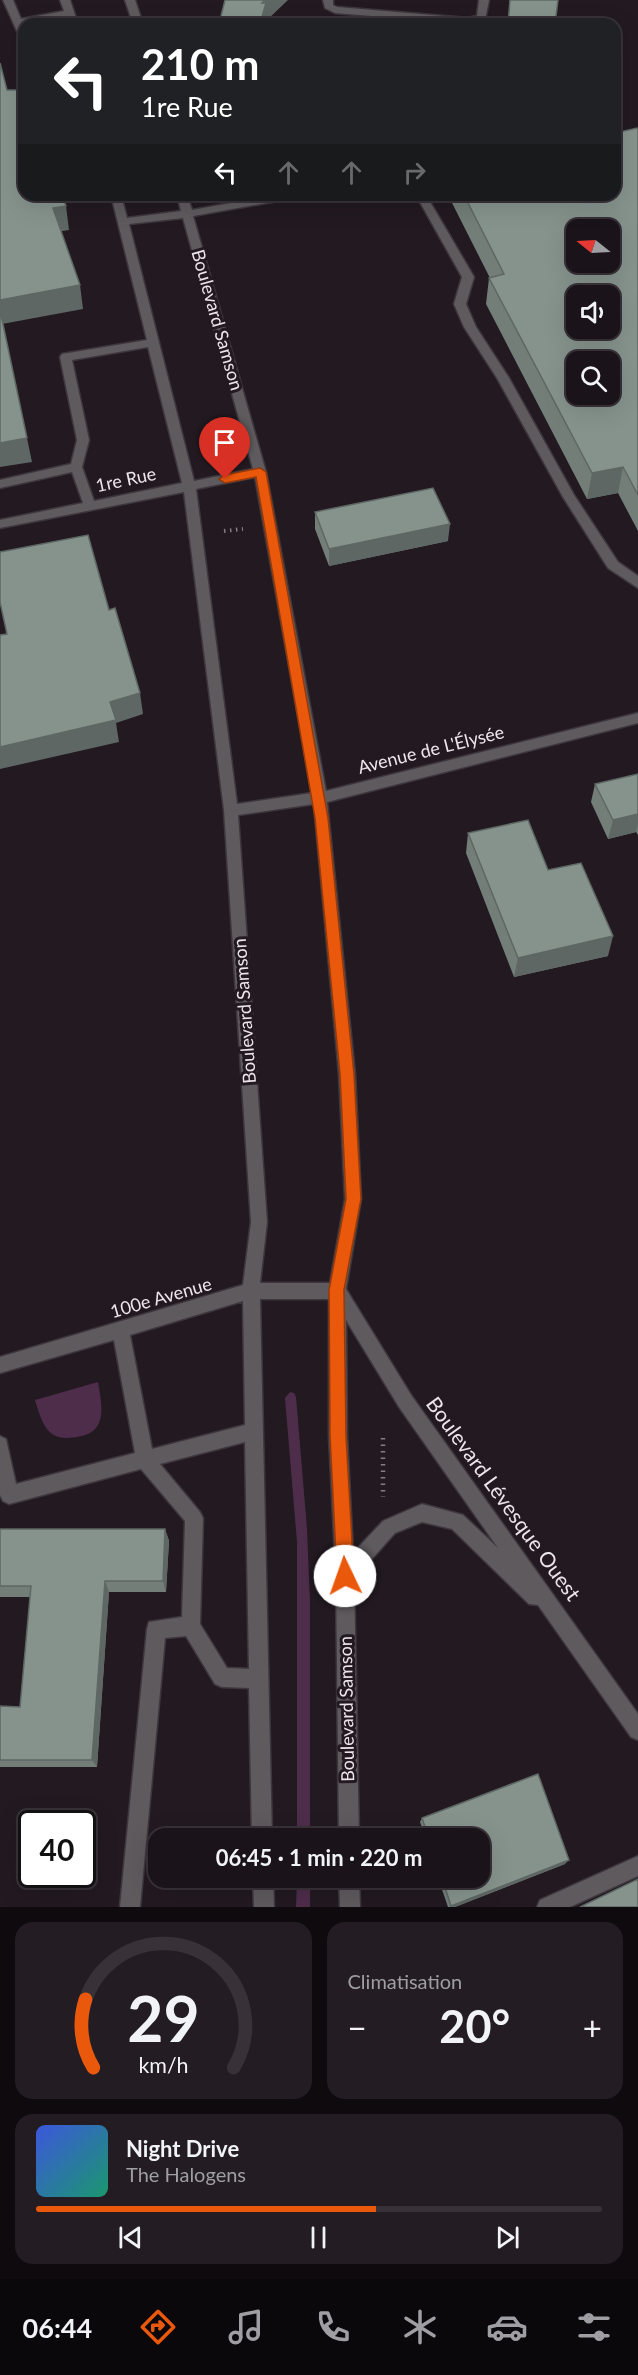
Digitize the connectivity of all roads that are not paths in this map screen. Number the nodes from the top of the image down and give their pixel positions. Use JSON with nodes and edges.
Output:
{"nodes":[{"id":1,"x":8,"y":0,"type":"edge"},
{"id":2,"x":67,"y":0,"type":"edge"},
{"id":3,"x":130,"y":0,"type":"edge"},
{"id":4,"x":328,"y":0,"type":"edge"},
{"id":5,"x":484,"y":0,"type":"edge"},
{"id":6,"x":70,"y":13,"type":"junction"},
{"id":7,"x":41,"y":18,"type":"edge"},
{"id":8,"x":71,"y":18,"type":"edge"},
{"id":9,"x":136,"y":18,"type":"edge"},
{"id":10,"x":432,"y":18,"type":"edge"},
{"id":11,"x":482,"y":18,"type":"edge"},
{"id":12,"x":18,"y":22,"type":"edge"},
{"id":13,"x":117,"y":201,"type":"edge"},
{"id":14,"x":184,"y":201,"type":"edge"},
{"id":15,"x":261,"y":201,"type":"edge"},
{"id":16,"x":424,"y":201,"type":"edge"},
{"id":17,"x":188,"y":214,"type":"junction"},
{"id":18,"x":122,"y":222,"type":"junction"},
{"id":19,"x":152,"y":343,"type":"junction"},
{"id":20,"x":76,"y":467,"type":"junction"},
{"id":21,"x":260,"y":472,"type":"junction"},
{"id":22,"x":0,"y":484,"type":"edge"},
{"id":23,"x":189,"y":486,"type":"junction"},
{"id":24,"x":90,"y":506,"type":"junction"},
{"id":25,"x":0,"y":524,"type":"edge"},
{"id":26,"x":638,"y":584,"type":"edge"},
{"id":27,"x":638,"y":718,"type":"edge"},
{"id":28,"x":320,"y":798,"type":"junction"},
{"id":29,"x":231,"y":810,"type":"junction"},
{"id":30,"x":337,"y":1290,"type":"junction"},
{"id":31,"x":251,"y":1291,"type":"junction"},
{"id":32,"x":121,"y":1330,"type":"junction"},
{"id":33,"x":0,"y":1365,"type":"edge"},
{"id":34,"x":254,"y":1431,"type":"junction"},
{"id":35,"x":0,"y":1445,"type":"edge"},
{"id":36,"x":145,"y":1460,"type":"junction"},
{"id":37,"x":345,"y":1576,"type":"junction"},
{"id":38,"x":563,"y":1623,"type":"junction"},
{"id":39,"x":191,"y":1626,"type":"junction"},
{"id":40,"x":259,"y":1679,"type":"junction"},
{"id":41,"x":638,"y":1730,"type":"edge"},
{"id":42,"x":262,"y":1828,"type":"edge"},
{"id":43,"x":349,"y":1828,"type":"edge"},
{"id":44,"x":638,"y":1866,"type":"edge"},
{"id":45,"x":263,"y":1888,"type":"edge"},
{"id":46,"x":350,"y":1888,"type":"edge"},
{"id":47,"x":130,"y":1907,"type":"edge"},
{"id":48,"x":264,"y":1907,"type":"edge"},
{"id":49,"x":350,"y":1907,"type":"edge"},
{"id":50,"x":547,"y":1907,"type":"edge"}],
"edges":[{"from":1,"to":12,"type":"street"},
{"from":2,"to":6,"type":"street"},
{"from":3,"to":9,"type":"street"},
{"from":4,"to":10,"type":"street"},
{"from":5,"to":11,"type":"street"},
{"from":6,"to":7,"type":"street"},
{"from":6,"to":8,"type":"street"},
{"from":13,"to":18,"type":"street","name":"Boulevard Samson"},
{"from":14,"to":17,"type":"street","name":"Boulevard Samson"},
{"from":15,"to":17,"type":"street"},
{"from":16,"to":26,"type":"street"},
{"from":17,"to":18,"type":"street"},
{"from":17,"to":21,"type":"street","name":"Boulevard Samson"},
{"from":18,"to":19,"type":"street","name":"Boulevard Samson"},
{"from":19,"to":20,"type":"street"},
{"from":19,"to":23,"type":"street","name":"Boulevard Samson"},
{"from":20,"to":22,"type":"street"},
{"from":20,"to":24,"type":"street"},
{"from":21,"to":23,"type":"street","name":"1re Rue"},
{"from":21,"to":28,"type":"street","name":"Boulevard Samson"},
{"from":23,"to":24,"type":"street","name":"1re Rue"},
{"from":23,"to":29,"type":"street","name":"Boulevard Samson"},
{"from":24,"to":25,"type":"street","name":"1re Rue"},
{"from":27,"to":28,"type":"street","name":"Avenue de L'Élysée"},
{"from":28,"to":29,"type":"street","name":"Avenue de L'Élysée"},
{"from":28,"to":30,"type":"street","name":"Boulevard Samson"},
{"from":29,"to":31,"type":"street","name":"Boulevard Samson"},
{"from":30,"to":31,"type":"street","name":"100e Avenue"},
{"from":30,"to":37,"type":"street","name":"Boulevard Samson"},
{"from":30,"to":38,"type":"street","name":"Boulevard Lévesque Ouest"},
{"from":31,"to":32,"type":"street","name":"100e Avenue"},
{"from":31,"to":34,"type":"street","name":"Boulevard Samson"},
{"from":32,"to":33,"type":"street","name":"100e Avenue"},
{"from":32,"to":36,"type":"street"},
{"from":34,"to":36,"type":"street"},
{"from":34,"to":40,"type":"street","name":"Boulevard Samson"},
{"from":35,"to":36,"type":"street"},
{"from":36,"to":39,"type":"street"},
{"from":37,"to":38,"type":"street"},
{"from":37,"to":43,"type":"street","name":"Boulevard Samson"},
{"from":38,"to":41,"type":"street","name":"Boulevard Lévesque Ouest"},
{"from":39,"to":40,"type":"street"},
{"from":39,"to":47,"type":"street"},
{"from":40,"to":42,"type":"street","name":"Boulevard Samson"},
{"from":44,"to":50,"type":"street"},
{"from":45,"to":48,"type":"street"},
{"from":46,"to":49,"type":"street"}]}
